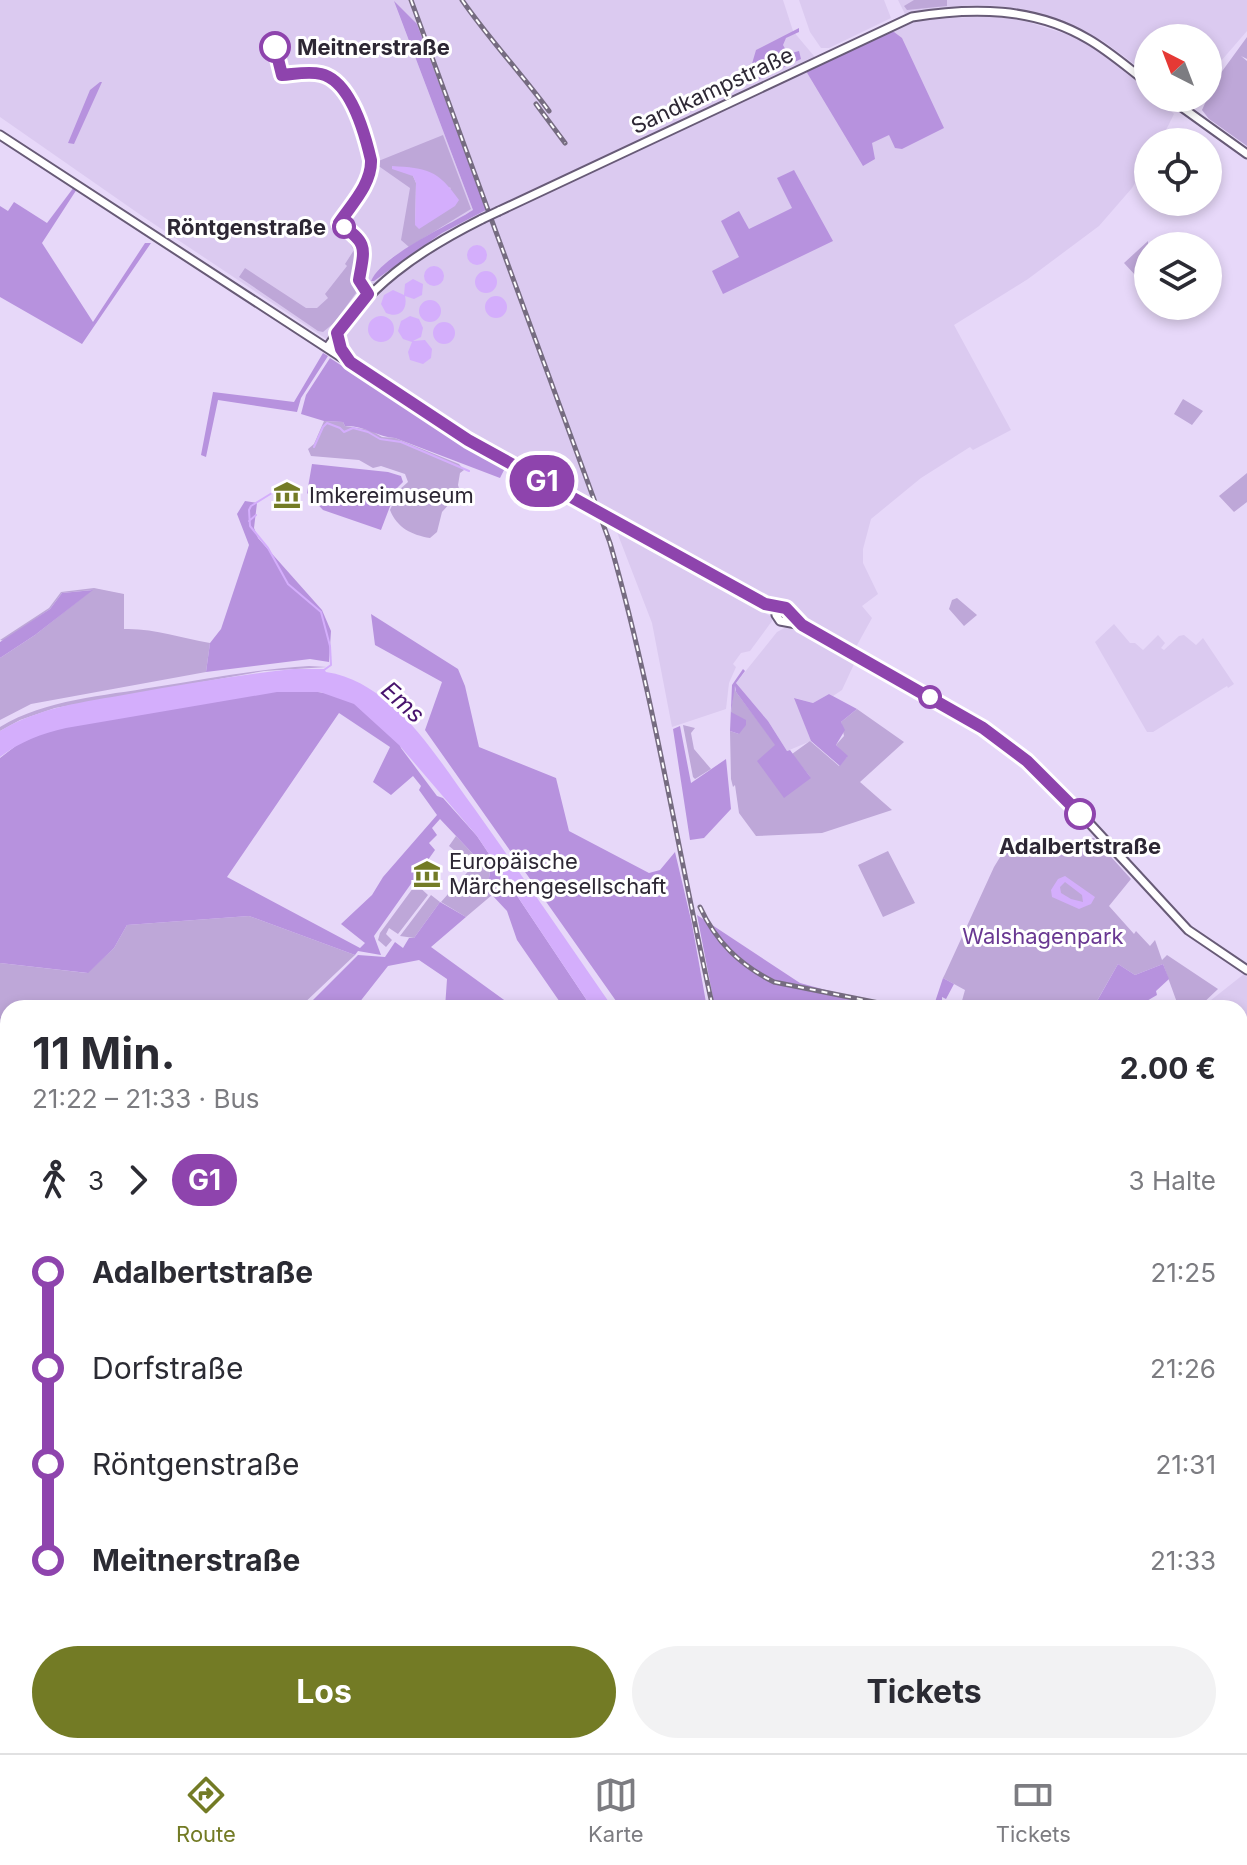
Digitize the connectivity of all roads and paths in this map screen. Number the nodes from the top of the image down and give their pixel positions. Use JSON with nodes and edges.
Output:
{"nodes":[{"id":1,"x":1134,"y":72,"type":"edge"},
{"id":2,"x":1188,"y":112,"type":"edge"},
{"id":3,"x":0,"y":135,"type":"edge"},
{"id":4,"x":1247,"y":154,"type":"edge"},
{"id":5,"x":337,"y":333,"type":"junction"},
{"id":6,"x":327,"y":348,"type":"junction"},
{"id":7,"x":360,"y":370,"type":"junction"},
{"id":8,"x":778,"y":612,"type":"junction"},
{"id":9,"x":789,"y":618,"type":"junction"},
{"id":10,"x":1247,"y":970,"type":"edge"}],
"edges":[{"from":1,"to":5,"type":"main road","name":"Sandkampstraße","bridge":true},
{"from":2,"to":4,"type":"main road"},
{"from":3,"to":6,"type":"main road"},
{"from":5,"to":6,"type":"main road","name":"Sandkampstraße"},
{"from":5,"to":7,"type":"main road"},
{"from":6,"to":7,"type":"main road"},
{"from":7,"to":8,"type":"main road"},
{"from":8,"to":9,"type":"main road"},
{"from":8,"to":9,"type":"main road"},
{"from":9,"to":10,"type":"main road"}]}
